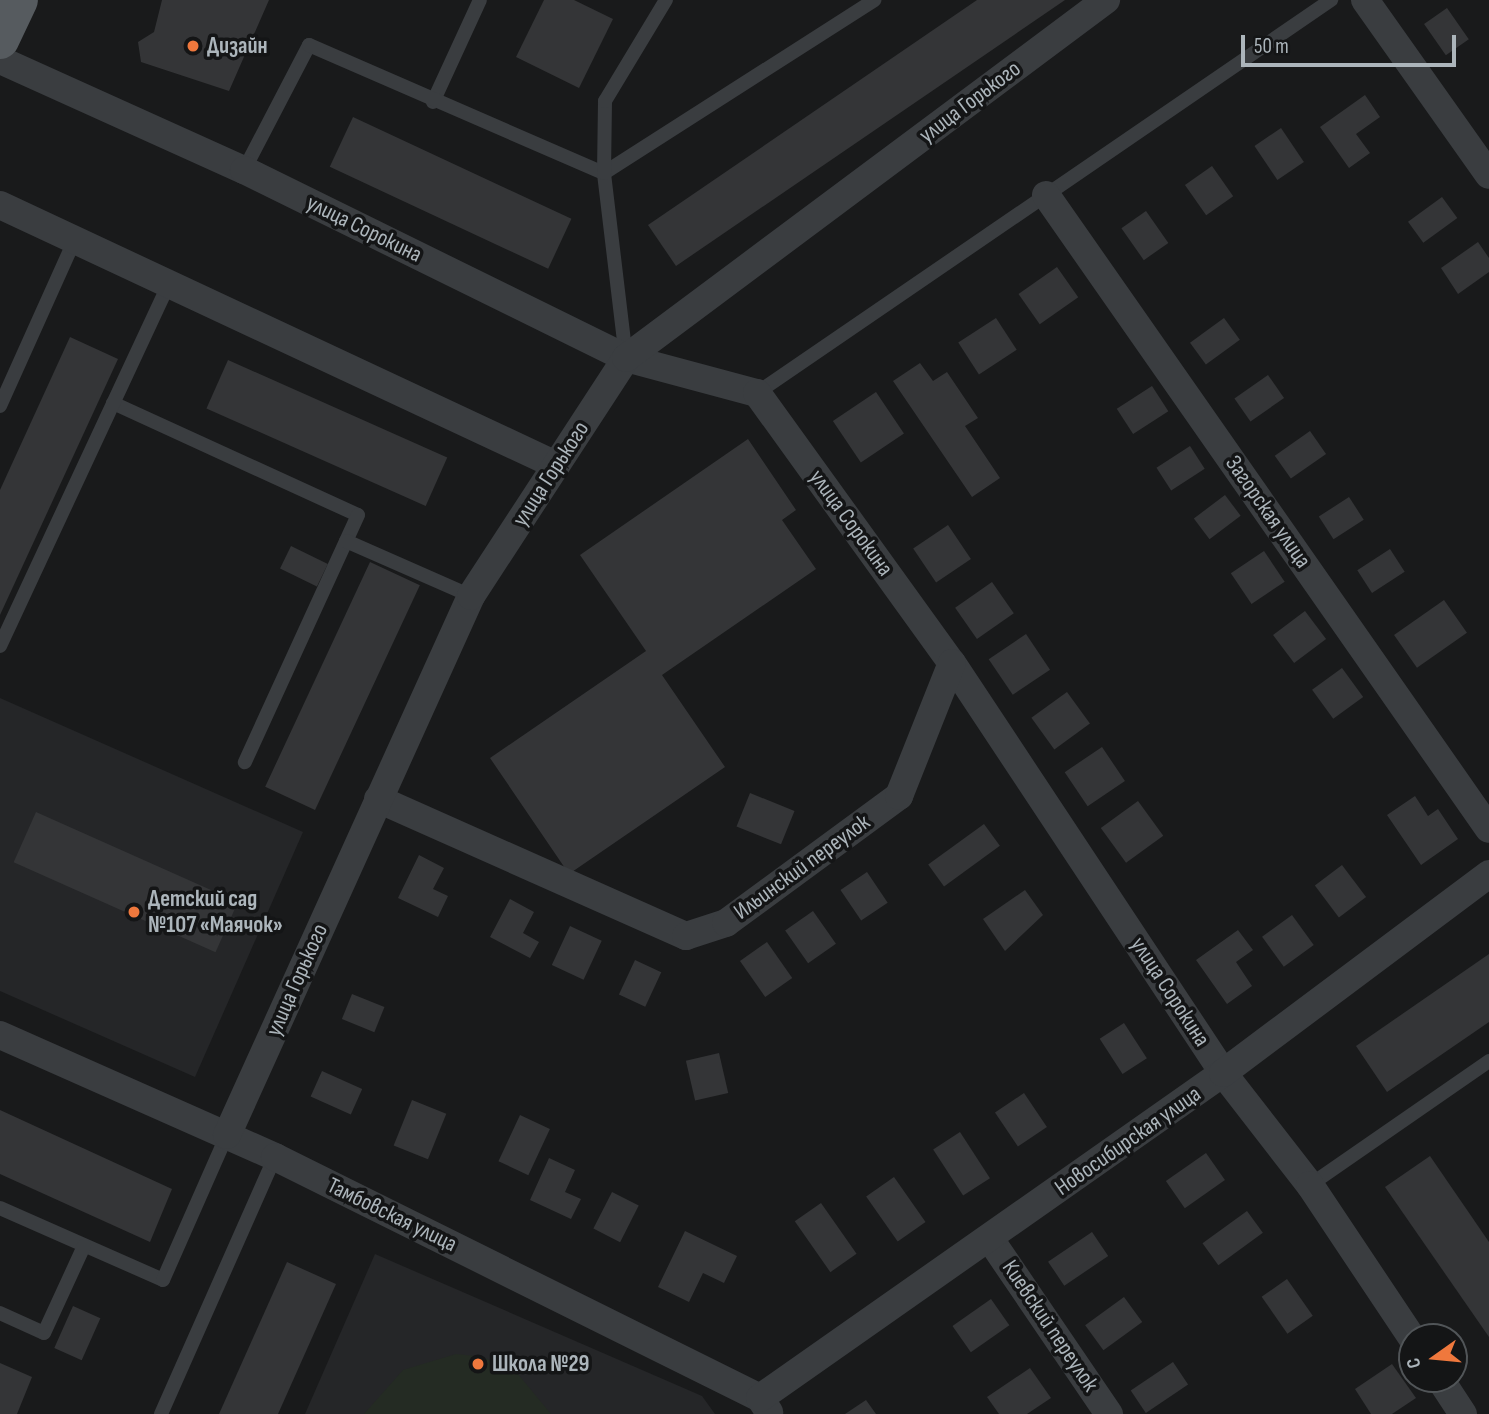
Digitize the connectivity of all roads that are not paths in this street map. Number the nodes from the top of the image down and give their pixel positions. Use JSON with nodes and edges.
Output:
{"nodes":[{"id":1,"x":19,"y":0,"type":"edge"},
{"id":2,"x":480,"y":0,"type":"edge"},
{"id":3,"x":666,"y":0,"type":"edge"},
{"id":4,"x":874,"y":0,"type":"edge"},
{"id":5,"x":1106,"y":0,"type":"edge"},
{"id":6,"x":1331,"y":0,"type":"edge"},
{"id":7,"x":1365,"y":0,"type":"edge"},
{"id":8,"x":0,"y":40,"type":"edge"},
{"id":9,"x":0,"y":60,"type":"edge"},
{"id":10,"x":433,"y":102,"type":"junction"},
{"id":11,"x":244,"y":170,"type":"junction"},
{"id":12,"x":604,"y":173,"type":"junction"},
{"id":13,"x":1489,"y":175,"type":"edge"},
{"id":14,"x":1046,"y":195,"type":"junction"},
{"id":15,"x":0,"y":205,"type":"edge"},
{"id":16,"x":75,"y":239,"type":"junction"},
{"id":17,"x":168,"y":285,"type":"junction"},
{"id":18,"x":626,"y":358,"type":"junction"},
{"id":19,"x":757,"y":393,"type":"junction"},
{"id":20,"x":113,"y":403,"type":"junction"},
{"id":21,"x":0,"y":406,"type":"edge"},
{"id":22,"x":556,"y":465,"type":"junction"},
{"id":23,"x":346,"y":541,"type":"junction"},
{"id":24,"x":471,"y":596,"type":"junction"},
{"id":25,"x":0,"y":646,"type":"edge"},
{"id":26,"x":952,"y":663,"type":"junction"},
{"id":27,"x":245,"y":762,"type":"dead end"},
{"id":28,"x":378,"y":799,"type":"junction"},
{"id":29,"x":1489,"y":829,"type":"edge"},
{"id":30,"x":1489,"y":873,"type":"edge"},
{"id":31,"x":0,"y":1035,"type":"edge"},
{"id":32,"x":1489,"y":1061,"type":"edge"},
{"id":33,"x":1223,"y":1073,"type":"junction"},
{"id":34,"x":227,"y":1135,"type":"junction"},
{"id":35,"x":275,"y":1157,"type":"junction"},
{"id":36,"x":1310,"y":1185,"type":"junction"},
{"id":37,"x":0,"y":1208,"type":"edge"},
{"id":38,"x":990,"y":1239,"type":"junction"},
{"id":39,"x":85,"y":1246,"type":"junction"},
{"id":40,"x":0,"y":1313,"type":"edge"},
{"id":41,"x":1402,"y":1323,"type":"edge"},
{"id":42,"x":1449,"y":1393,"type":"edge"},
{"id":43,"x":765,"y":1406,"type":"edge"},
{"id":44,"x":161,"y":1414,"type":"edge"},
{"id":45,"x":1109,"y":1414,"type":"edge"},
{"id":46,"x":1463,"y":1414,"type":"edge"}],
"edges":[{"from":1,"to":8,"type":"main road"},
{"from":2,"to":10,"type":"lane"},
{"from":3,"to":12,"type":"lane"},
{"from":4,"to":12,"type":"lane"},
{"from":5,"to":18,"type":"street","name":"улица Горького"},
{"from":6,"to":14,"type":"lane"},
{"from":7,"to":13,"type":"street"},
{"from":9,"to":11,"type":"street","name":"улица Сорокина"},
{"from":10,"to":11,"type":"lane"},
{"from":10,"to":12,"type":"lane"},
{"from":11,"to":18,"type":"street","name":"улица Сорокина"},
{"from":12,"to":18,"type":"lane"},
{"from":14,"to":19,"type":"lane"},
{"from":14,"to":29,"type":"street","name":"Загорская улица"},
{"from":15,"to":16,"type":"street"},
{"from":16,"to":17,"type":"street"},
{"from":16,"to":21,"type":"lane"},
{"from":17,"to":20,"type":"lane"},
{"from":17,"to":22,"type":"street"},
{"from":18,"to":19,"type":"street","name":"улица Сорокина"},
{"from":18,"to":22,"type":"street","name":"улица Горького"},
{"from":19,"to":26,"type":"street","name":"улица Сорокина"},
{"from":20,"to":23,"type":"lane"},
{"from":20,"to":25,"type":"lane"},
{"from":22,"to":24,"type":"street","name":"улица Горького"},
{"from":23,"to":24,"type":"lane"},
{"from":23,"to":27,"type":"lane"},
{"from":24,"to":28,"type":"street","name":"улица Горького"},
{"from":26,"to":28,"type":"street","name":"Ильинский переулок"},
{"from":26,"to":33,"type":"street","name":"улица Сорокина"},
{"from":28,"to":34,"type":"street","name":"улица Горького"},
{"from":30,"to":33,"type":"street","name":"Новосибирская улица"},
{"from":31,"to":34,"type":"street","name":"Тамбовская улица"},
{"from":32,"to":36,"type":"lane"},
{"from":33,"to":36,"type":"street","name":"улица Сорокина"},
{"from":33,"to":38,"type":"street","name":"Новосибирская улица"},
{"from":34,"to":35,"type":"street","name":"Тамбовская улица"},
{"from":34,"to":39,"type":"lane"},
{"from":35,"to":43,"type":"street","name":"Тамбовская улица"},
{"from":35,"to":44,"type":"lane"},
{"from":36,"to":41,"type":"street","name":"улица Сорокина"},
{"from":37,"to":39,"type":"lane"},
{"from":38,"to":43,"type":"street","name":"Новосибирская улица"},
{"from":38,"to":45,"type":"street","name":"Киевский переулок"},
{"from":39,"to":40,"type":"lane"},
{"from":42,"to":46,"type":"street"}]}
